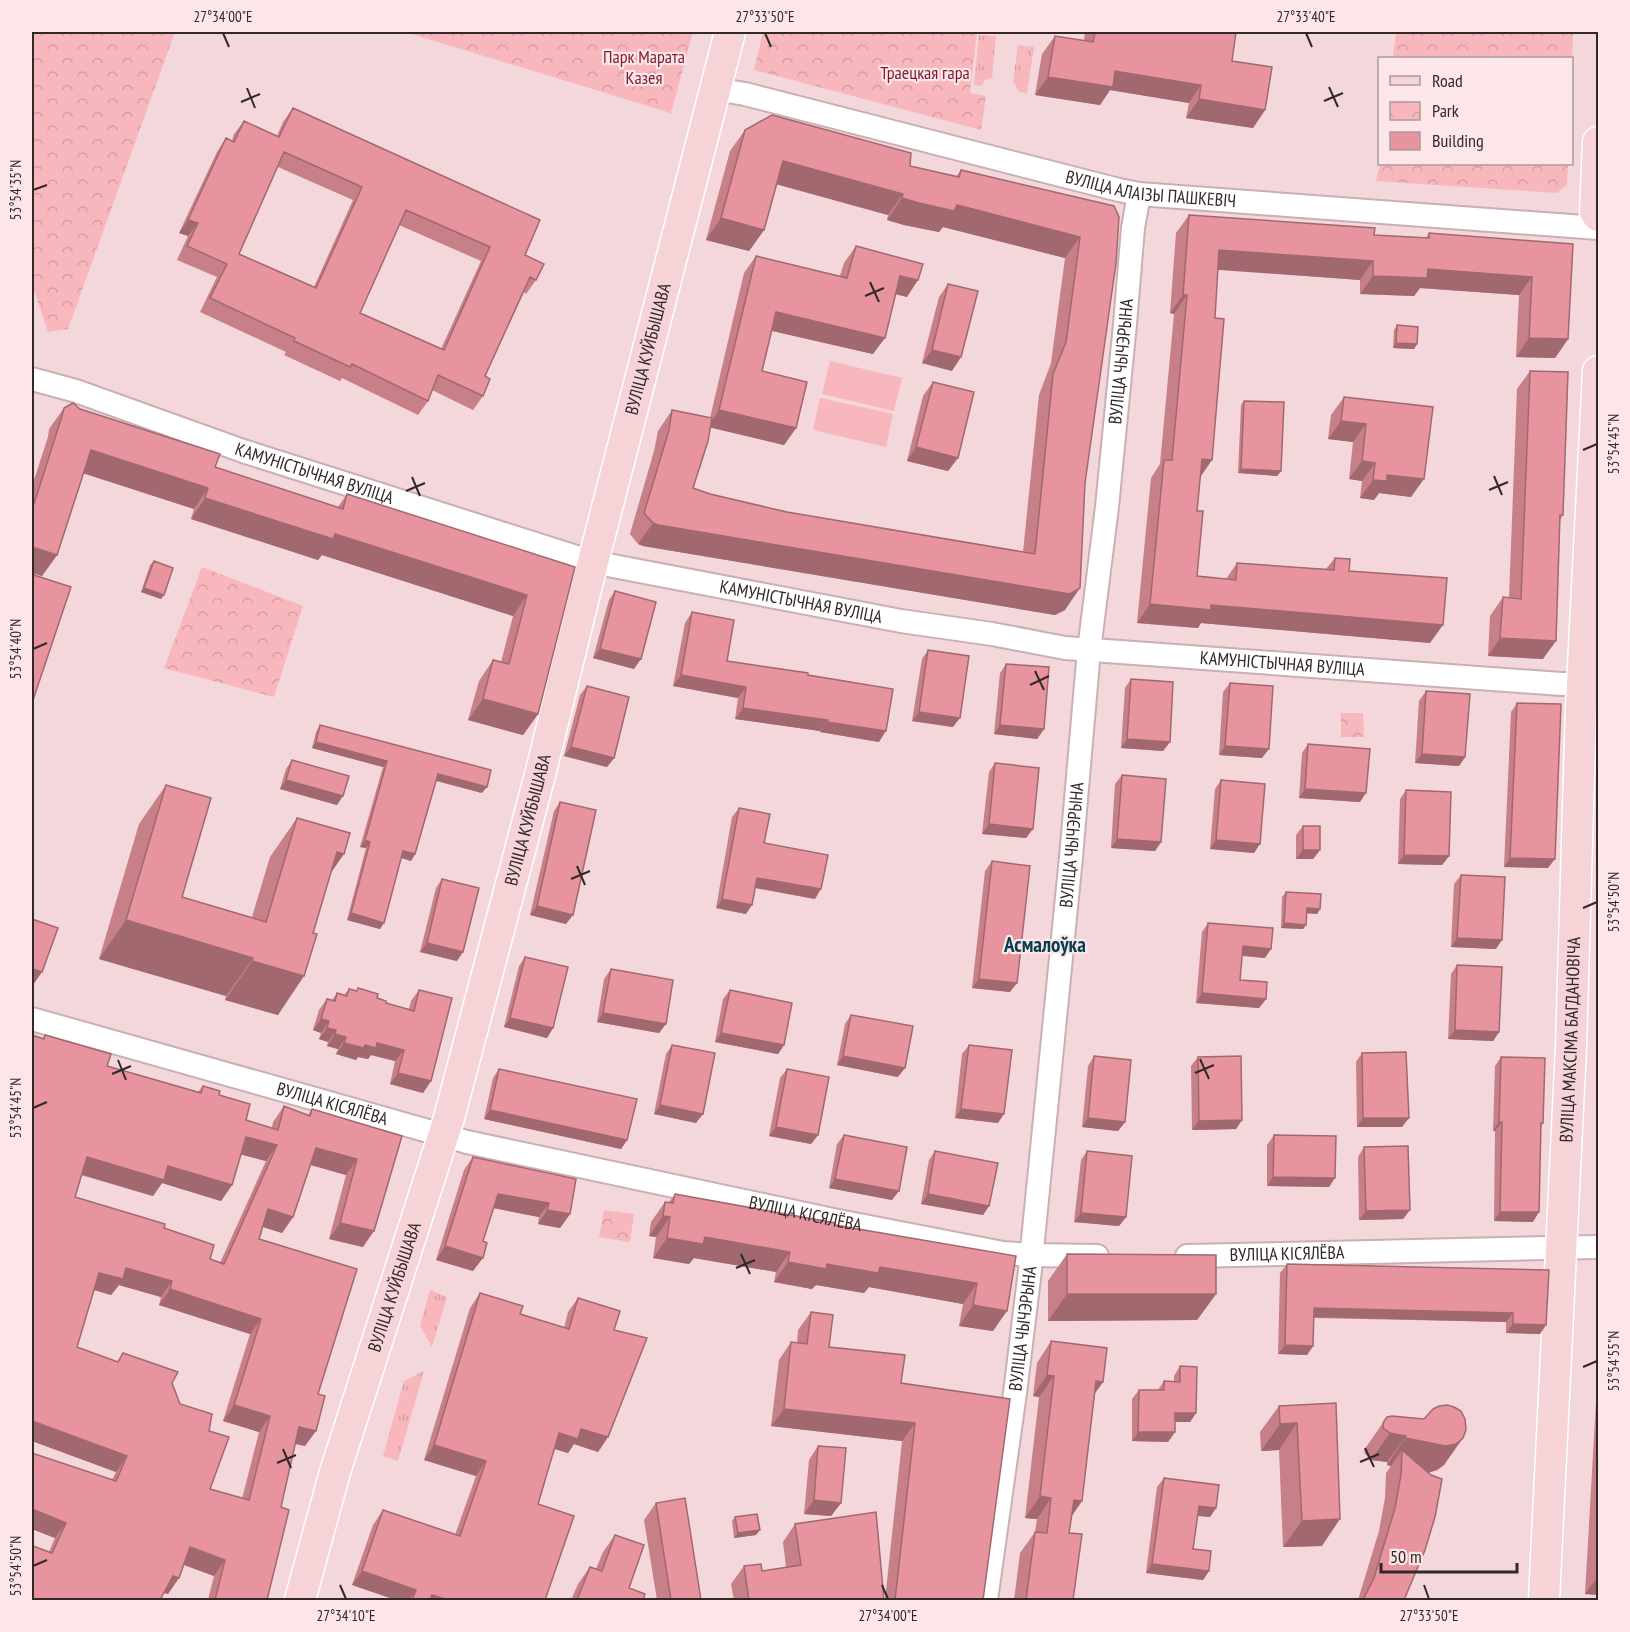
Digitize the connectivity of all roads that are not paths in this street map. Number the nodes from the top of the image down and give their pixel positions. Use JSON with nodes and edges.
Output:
{"nodes":[{"id":1,"x":730,"y":32,"type":"edge"},
{"id":2,"x":715,"y":89,"type":"junction"},
{"id":3,"x":1599,"y":142,"type":"edge"},
{"id":4,"x":1139,"y":194,"type":"junction"},
{"id":5,"x":1599,"y":216,"type":"edge"},
{"id":6,"x":1599,"y":228,"type":"edge"},
{"id":7,"x":1599,"y":371,"type":"edge"},
{"id":8,"x":32,"y":380,"type":"edge"},
{"id":9,"x":592,"y":562,"type":"junction"},
{"id":10,"x":1089,"y":650,"type":"junction"},
{"id":11,"x":1590,"y":684,"type":"edge"},
{"id":12,"x":32,"y":1019,"type":"edge"},
{"id":13,"x":444,"y":1137,"type":"junction"},
{"id":14,"x":1599,"y":1247,"type":"edge"},
{"id":15,"x":1561,"y":1248,"type":"junction"},
{"id":16,"x":1031,"y":1255,"type":"junction"},
{"id":17,"x":1112,"y":1256,"type":"edge"},
{"id":18,"x":1171,"y":1256,"type":"edge"},
{"id":19,"x":300,"y":1600,"type":"edge"},
{"id":20,"x":986,"y":1600,"type":"edge"},
{"id":21,"x":1544,"y":1600,"type":"edge"}],
"edges":[{"from":1,"to":2,"type":"main road","name":"ВУЛІЦА КУЙБЫШАВА"},
{"from":2,"to":4,"type":"street","name":"ВУЛІЦА АЛАІЗЫ ПАШКЕВІЧ"},
{"from":2,"to":9,"type":"main road","name":"ВУЛІЦА КУЙБЫШАВА"},
{"from":3,"to":5,"type":"main road"},
{"from":4,"to":6,"type":"street","name":"ВУЛІЦА АЛАІЗЫ ПАШКЕВІЧ"},
{"from":4,"to":10,"type":"street","name":"ВУЛІЦА ЧЫЧЭРЫНА"},
{"from":7,"to":11,"type":"main road","name":"ВУЛІЦА МАКСІМА БАГДАНОВІЧА"},
{"from":8,"to":9,"type":"street","name":"КАМУНІСТЫЧНАЯ ВУЛІЦА"},
{"from":9,"to":10,"type":"street","name":"КАМУНІСТЫЧНАЯ ВУЛІЦА"},
{"from":9,"to":13,"type":"main road","name":"ВУЛІЦА КУЙБЫШАВА"},
{"from":10,"to":11,"type":"street","name":"КАМУНІСТЫЧНАЯ ВУЛІЦА"},
{"from":10,"to":16,"type":"street","name":"ВУЛІЦА ЧЫЧЭРЫНА"},
{"from":11,"to":15,"type":"main road","name":"ВУЛІЦА МАКСІМА БАГДАНОВІЧА"},
{"from":12,"to":13,"type":"street","name":"ВУЛІЦА КІСЯЛЁВА"},
{"from":13,"to":16,"type":"street","name":"ВУЛІЦА КІСЯЛЁВА"},
{"from":13,"to":19,"type":"main road","name":"ВУЛІЦА КУЙБЫШАВА"},
{"from":14,"to":15,"type":"street","name":"ВУЛІЦА КІСЯЛЁВА"},
{"from":15,"to":18,"type":"street","name":"ВУЛІЦА КІСЯЛЁВА"},
{"from":15,"to":21,"type":"main road","name":"ВУЛІЦА МАКСІМА БАГДАНОВІЧА"},
{"from":16,"to":17,"type":"street","name":"ВУЛІЦА КІСЯЛЁВА"},
{"from":16,"to":20,"type":"street","name":"ВУЛІЦА ЧЫЧЭРЫНА"}]}
